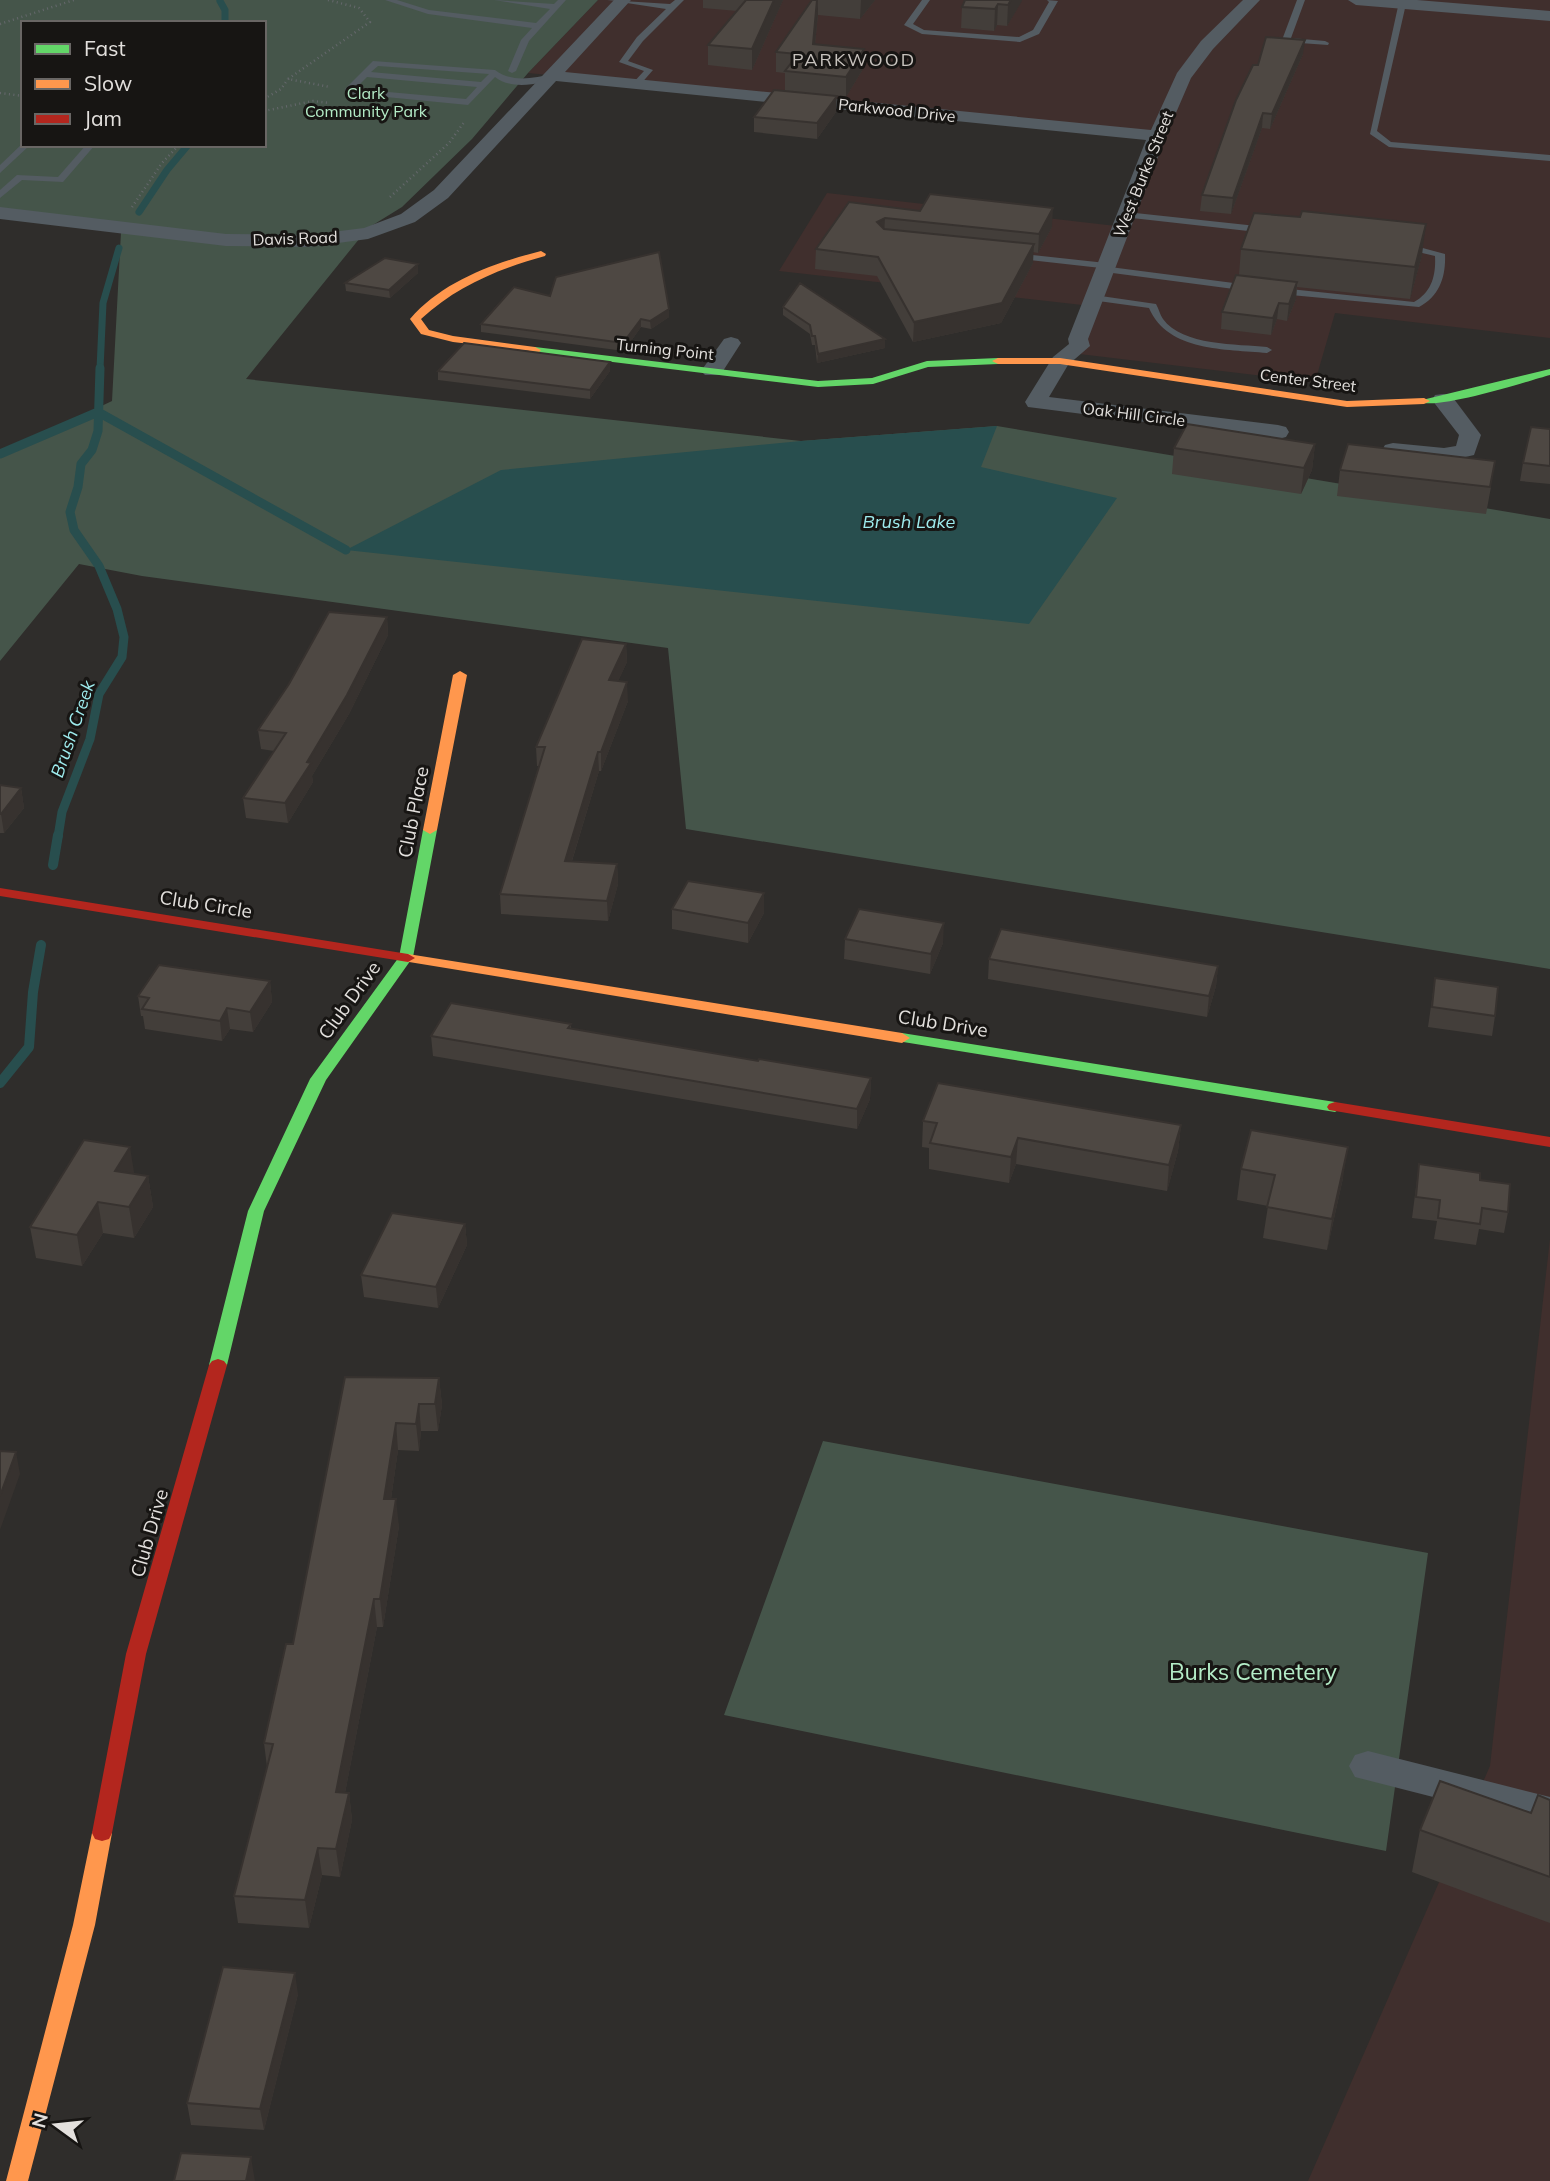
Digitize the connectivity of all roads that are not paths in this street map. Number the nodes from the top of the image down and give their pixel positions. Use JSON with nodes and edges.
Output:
{"nodes":[{"id":1,"x":389,"y":0,"type":"edge"},
{"id":2,"x":498,"y":0,"type":"edge"},
{"id":3,"x":619,"y":0,"type":"edge"},
{"id":4,"x":680,"y":0,"type":"edge"},
{"id":5,"x":926,"y":0,"type":"edge"},
{"id":6,"x":1051,"y":0,"type":"edge"},
{"id":7,"x":1252,"y":0,"type":"edge"},
{"id":8,"x":1301,"y":0,"type":"edge"},
{"id":9,"x":1356,"y":0,"type":"edge"},
{"id":10,"x":559,"y":4,"type":"edge"},
{"id":11,"x":1402,"y":4,"type":"junction"},
{"id":12,"x":672,"y":7,"type":"junction"},
{"id":13,"x":1550,"y":16,"type":"edge"},
{"id":14,"x":538,"y":26,"type":"junction"},
{"id":15,"x":1325,"y":43,"type":"dead end"},
{"id":16,"x":512,"y":71,"type":"junction"},
{"id":17,"x":364,"y":74,"type":"junction"},
{"id":18,"x":495,"y":74,"type":"junction"},
{"id":19,"x":546,"y":76,"type":"junction"},
{"id":20,"x":636,"y":84,"type":"junction"},
{"id":21,"x":484,"y":85,"type":"junction"},
{"id":22,"x":1157,"y":136,"type":"junction"},
{"id":23,"x":24,"y":147,"type":"edge"},
{"id":24,"x":89,"y":147,"type":"edge"},
{"id":25,"x":1550,"y":158,"type":"edge"},
{"id":26,"x":0,"y":170,"type":"edge"},
{"id":27,"x":0,"y":176,"type":"edge"},
{"id":28,"x":20,"y":177,"type":"junction"},
{"id":29,"x":0,"y":195,"type":"edge"},
{"id":30,"x":0,"y":213,"type":"edge"},
{"id":31,"x":1126,"y":215,"type":"junction"},
{"id":32,"x":1284,"y":232,"type":"edge"},
{"id":33,"x":1394,"y":245,"type":"edge"},
{"id":34,"x":541,"y":254,"type":"dead end"},
{"id":35,"x":1009,"y":256,"type":"edge"},
{"id":36,"x":1106,"y":268,"type":"junction"},
{"id":37,"x":1260,"y":289,"type":"edge"},
{"id":38,"x":1273,"y":291,"type":"edge"},
{"id":39,"x":1094,"y":298,"type":"junction"},
{"id":40,"x":731,"y":343,"type":"dead end"},
{"id":41,"x":1267,"y":351,"type":"dead end"},
{"id":42,"x":1060,"y":361,"type":"junction"},
{"id":43,"x":712,"y":371,"type":"junction"},
{"id":44,"x":1550,"y":372,"type":"edge"},
{"id":45,"x":1443,"y":400,"type":"junction"},
{"id":46,"x":1279,"y":432,"type":"dead end"},
{"id":47,"x":1378,"y":448,"type":"edge"},
{"id":48,"x":460,"y":675,"type":"dead end"},
{"id":49,"x":0,"y":892,"type":"edge"},
{"id":50,"x":406,"y":957,"type":"junction"},
{"id":51,"x":1550,"y":1142,"type":"edge"},
{"id":52,"x":1368,"y":1766,"type":"dead end"},
{"id":53,"x":1550,"y":1812,"type":"edge"},
{"id":54,"x":17,"y":2181,"type":"edge"}],
"edges":[{"from":1,"to":14,"type":"lane"},
{"from":2,"to":10,"type":"lane"},
{"from":3,"to":12,"type":"lane"},
{"from":3,"to":19,"type":"street","name":"Davis Road"},
{"from":4,"to":12,"type":"lane"},
{"from":5,"to":6,"type":"lane"},
{"from":7,"to":22,"type":"street","name":"West Burke Street"},
{"from":8,"to":15,"type":"lane"},
{"from":9,"to":11,"type":"street"},
{"from":10,"to":14,"type":"lane"},
{"from":11,"to":13,"type":"street"},
{"from":11,"to":25,"type":"lane"},
{"from":12,"to":20,"type":"lane"},
{"from":14,"to":16,"type":"lane"},
{"from":16,"to":18,"type":"lane"},
{"from":16,"to":19,"type":"lane"},
{"from":17,"to":18,"type":"lane"},
{"from":17,"to":21,"type":"lane"},
{"from":17,"to":21,"type":"lane"},
{"from":18,"to":19,"type":"lane"},
{"from":18,"to":21,"type":"lane"},
{"from":19,"to":20,"type":"street","name":"Parkwood Drive"},
{"from":19,"to":30,"type":"street","name":"Davis Road"},
{"from":20,"to":22,"type":"street","name":"Parkwood Drive"},
{"from":22,"to":31,"type":"street","name":"West Burke Street"},
{"from":23,"to":26,"type":"lane"},
{"from":24,"to":28,"type":"lane"},
{"from":27,"to":28,"type":"lane"},
{"from":28,"to":29,"type":"lane"},
{"from":31,"to":32,"type":"lane"},
{"from":31,"to":36,"type":"street","name":"West Burke Street"},
{"from":33,"to":38,"type":"lane"},
{"from":34,"to":43,"type":"street","name":"Turning Point"},
{"from":35,"to":36,"type":"lane"},
{"from":36,"to":37,"type":"lane"},
{"from":36,"to":39,"type":"street","name":"West Burke Street"},
{"from":39,"to":41,"type":"lane"},
{"from":39,"to":42,"type":"street","name":"West Burke Street"},
{"from":40,"to":43,"type":"street"},
{"from":42,"to":43,"type":"street","name":"Turning Point"},
{"from":42,"to":45,"type":"street","name":"Center Street"},
{"from":42,"to":46,"type":"street","name":"Oak Hill Circle"},
{"from":44,"to":45,"type":"street","name":"Center Street"},
{"from":45,"to":47,"type":"street"},
{"from":48,"to":50,"type":"street","name":"Club Place"},
{"from":49,"to":50,"type":"street","name":"Club Circle"},
{"from":50,"to":51,"type":"street","name":"Club Drive"},
{"from":50,"to":54,"type":"street","name":"Club Drive"},
{"from":52,"to":53,"type":"street"}]}
